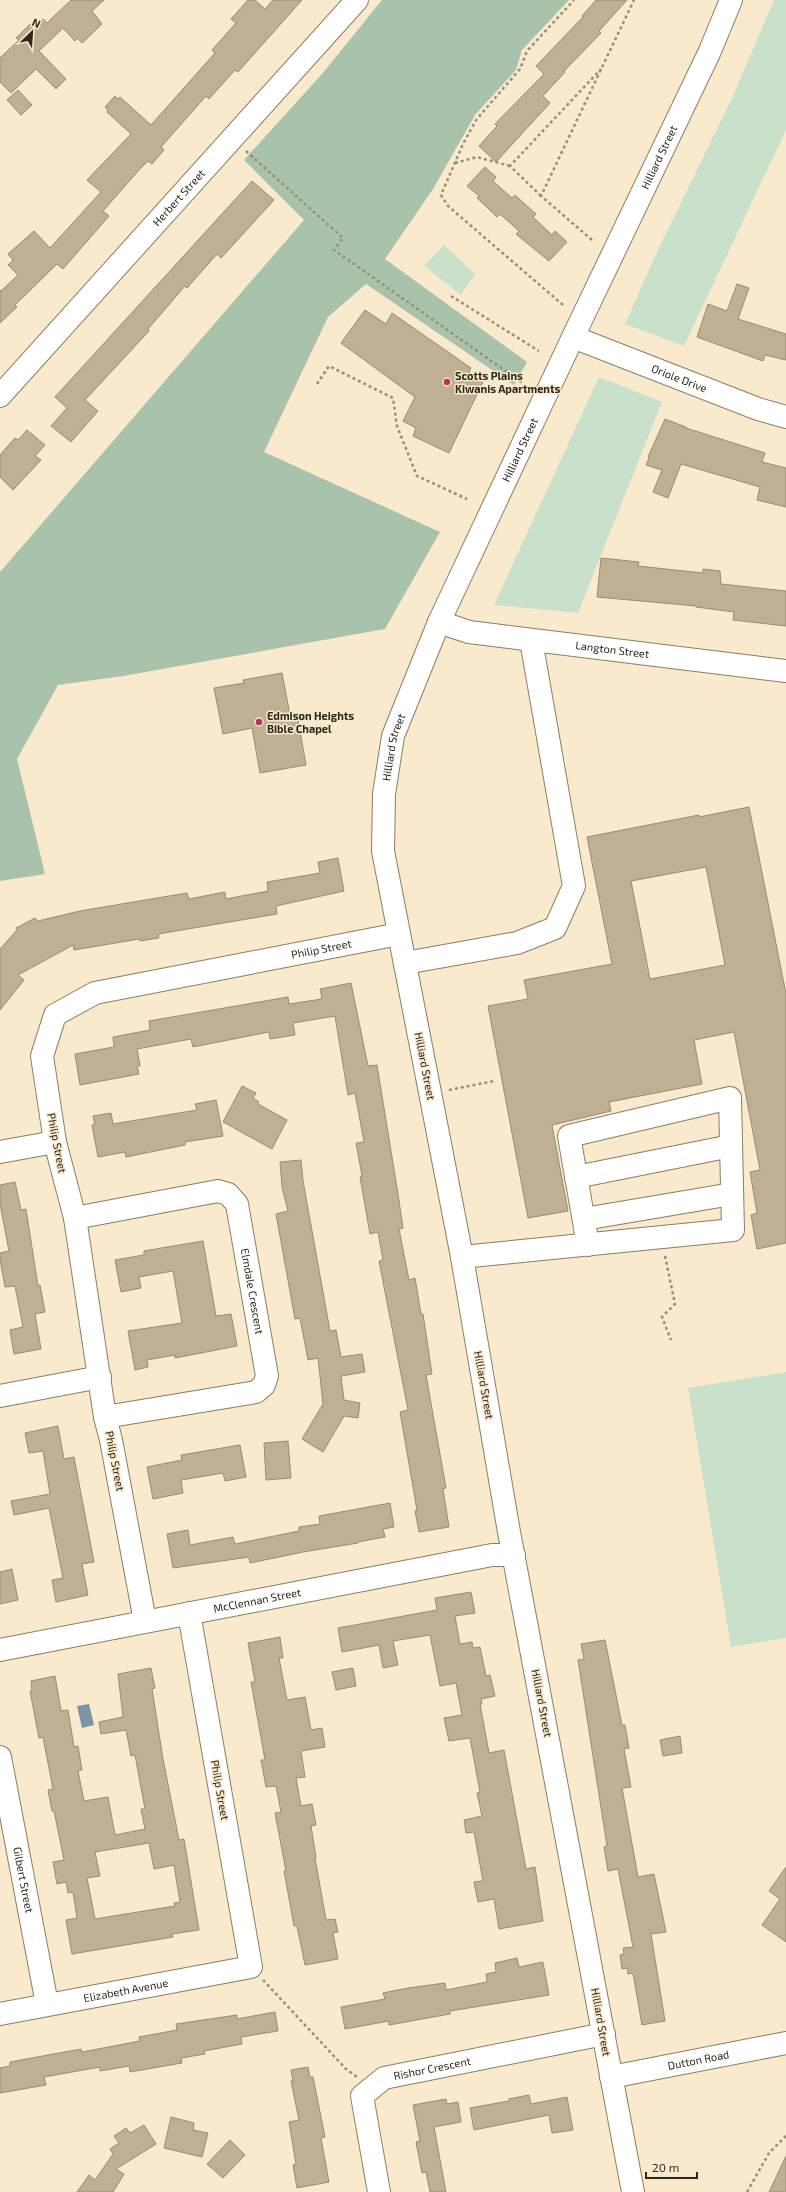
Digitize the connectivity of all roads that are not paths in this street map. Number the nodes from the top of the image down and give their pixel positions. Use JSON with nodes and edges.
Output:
{"nodes":[{"id":1,"x":357,"y":0,"type":"edge"},
{"id":2,"x":731,"y":0,"type":"edge"},
{"id":3,"x":573,"y":336,"type":"junction"},
{"id":4,"x":0,"y":396,"type":"edge"},
{"id":5,"x":786,"y":417,"type":"edge"},
{"id":6,"x":439,"y":622,"type":"junction"},
{"id":7,"x":531,"y":640,"type":"junction"},
{"id":8,"x":786,"y":670,"type":"edge"},
{"id":9,"x":399,"y":934,"type":"junction"},
{"id":10,"x":405,"y":963,"type":"junction"},
{"id":11,"x":55,"y":1142,"type":"junction"},
{"id":12,"x":731,"y":1146,"type":"junction"},
{"id":13,"x":0,"y":1152,"type":"edge"},
{"id":14,"x":576,"y":1177,"type":"junction"},
{"id":15,"x":732,"y":1194,"type":"junction"},
{"id":16,"x":75,"y":1218,"type":"junction"},
{"id":17,"x":584,"y":1220,"type":"junction"},
{"id":18,"x":588,"y":1245,"type":"junction"},
{"id":19,"x":462,"y":1257,"type":"junction"},
{"id":20,"x":100,"y":1377,"type":"junction"},
{"id":21,"x":0,"y":1396,"type":"edge"},
{"id":22,"x":105,"y":1417,"type":"junction"},
{"id":23,"x":514,"y":1555,"type":"junction"},
{"id":24,"x":189,"y":1613,"type":"junction"},
{"id":25,"x":145,"y":1621,"type":"junction"},
{"id":26,"x":0,"y":1650,"type":"edge"},
{"id":27,"x":0,"y":1757,"type":"edge"},
{"id":28,"x":251,"y":1967,"type":"joint"},
{"id":29,"x":48,"y":2004,"type":"junction"},
{"id":30,"x":0,"y":2014,"type":"edge"},
{"id":31,"x":604,"y":2034,"type":"junction"},
{"id":32,"x":786,"y":2043,"type":"edge"},
{"id":33,"x":611,"y":2077,"type":"junction"},
{"id":34,"x":379,"y":2192,"type":"edge"},
{"id":35,"x":633,"y":2192,"type":"edge"}],
"edges":[{"from":1,"to":4,"type":"street","name":"Herbert Street"},
{"from":2,"to":3,"type":"street","name":"Hilliard Street"},
{"from":3,"to":5,"type":"street","name":"Oriole Drive"},
{"from":3,"to":6,"type":"street","name":"Hilliard Street"},
{"from":6,"to":7,"type":"street","name":"Langton Street"},
{"from":6,"to":9,"type":"street","name":"Hilliard Street"},
{"from":7,"to":8,"type":"street","name":"Langton Street"},
{"from":7,"to":10,"type":"street"},
{"from":9,"to":10,"type":"street","name":"Hilliard Street"},
{"from":9,"to":11,"type":"street","name":"Philip Street"},
{"from":10,"to":19,"type":"street","name":"Hilliard Street"},
{"from":11,"to":13,"type":"street"},
{"from":11,"to":16,"type":"street","name":"Philip Street"},
{"from":12,"to":14,"type":"street"},
{"from":12,"to":14,"type":"street"},
{"from":12,"to":15,"type":"street"},
{"from":14,"to":17,"type":"street"},
{"from":15,"to":17,"type":"street"},
{"from":15,"to":18,"type":"street"},
{"from":16,"to":20,"type":"street","name":"Philip Street"},
{"from":16,"to":22,"type":"street","name":"Elmdale Crescent"},
{"from":17,"to":18,"type":"street"},
{"from":18,"to":19,"type":"street"},
{"from":19,"to":23,"type":"street","name":"Hilliard Street"},
{"from":20,"to":21,"type":"street"},
{"from":20,"to":22,"type":"street","name":"Philip Street"},
{"from":22,"to":25,"type":"street","name":"Philip Street"},
{"from":23,"to":24,"type":"street","name":"McClennan Street"},
{"from":23,"to":31,"type":"street","name":"Hilliard Street"},
{"from":24,"to":25,"type":"street","name":"McClennan Street"},
{"from":24,"to":28,"type":"street","name":"Philip Street"},
{"from":25,"to":26,"type":"street","name":"McClennan Street"},
{"from":27,"to":29,"type":"street","name":"Gilbert Street"},
{"from":28,"to":29,"type":"street","name":"Elizabeth Avenue"},
{"from":29,"to":30,"type":"street","name":"Elizabeth Avenue"},
{"from":31,"to":33,"type":"street","name":"Hilliard Street"},
{"from":31,"to":34,"type":"street","name":"Rishor Crescent"},
{"from":32,"to":33,"type":"street","name":"Dutton Road"},
{"from":33,"to":35,"type":"street","name":"Hilliard Street"}]}
